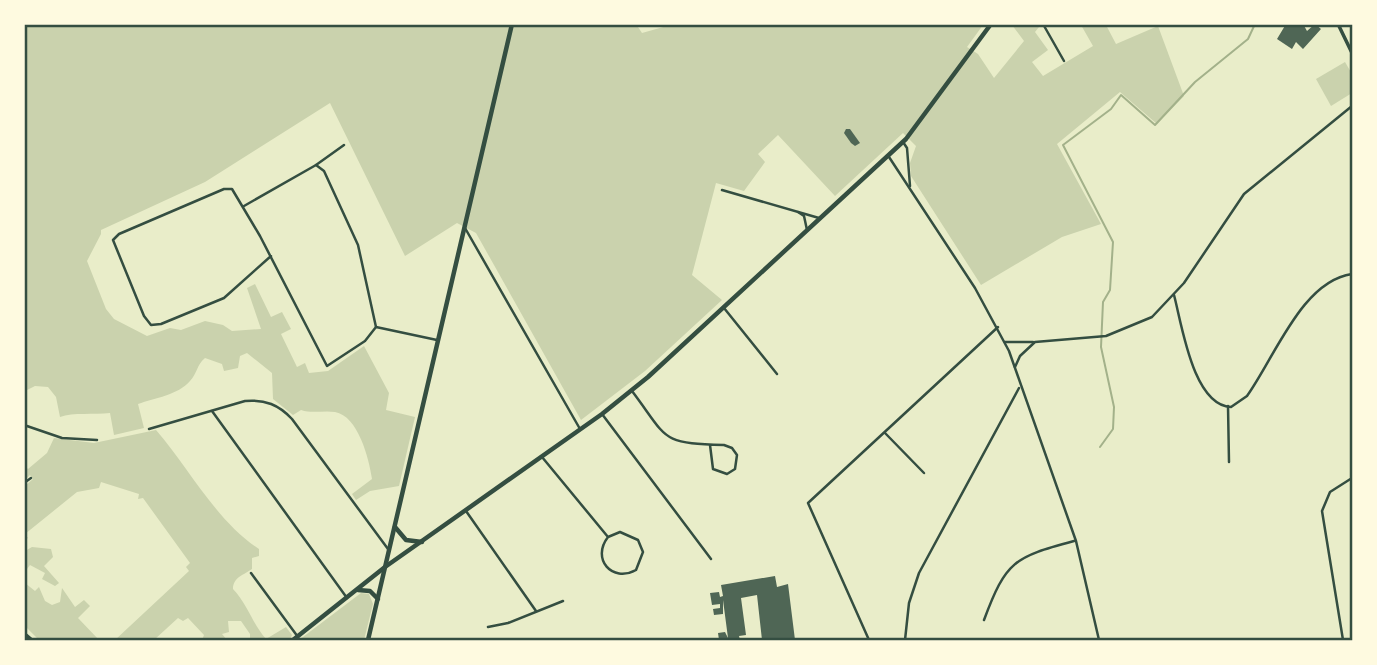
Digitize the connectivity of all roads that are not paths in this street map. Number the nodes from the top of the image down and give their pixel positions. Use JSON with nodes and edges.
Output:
{"nodes":[{"id":1,"x":512,"y":24,"type":"edge"},
{"id":2,"x":991,"y":24,"type":"edge"},
{"id":3,"x":1043,"y":24,"type":"edge"},
{"id":4,"x":1338,"y":24,"type":"edge"},
{"id":5,"x":1353,"y":53,"type":"edge"},
{"id":6,"x":1064,"y":61,"type":"dead end"},
{"id":7,"x":1353,"y":106,"type":"edge"},
{"id":8,"x":903,"y":142,"type":"junction"},
{"id":9,"x":344,"y":145,"type":"dead end"},
{"id":10,"x":888,"y":157,"type":"junction"},
{"id":11,"x":316,"y":165,"type":"junction"},
{"id":12,"x":911,"y":189,"type":"junction"},
{"id":13,"x":722,"y":190,"type":"dead end"},
{"id":14,"x":244,"y":206,"type":"junction"},
{"id":15,"x":795,"y":210,"type":"junction"},
{"id":16,"x":820,"y":218,"type":"junction"},
{"id":17,"x":465,"y":228,"type":"junction"},
{"id":18,"x":807,"y":230,"type":"junction"},
{"id":19,"x":271,"y":256,"type":"junction"},
{"id":20,"x":1353,"y":274,"type":"edge"},
{"id":21,"x":1174,"y":295,"type":"junction"},
{"id":22,"x":723,"y":307,"type":"junction"},
{"id":23,"x":376,"y":327,"type":"junction"},
{"id":24,"x":998,"y":327,"type":"junction"},
{"id":25,"x":439,"y":340,"type":"junction"},
{"id":26,"x":1005,"y":342,"type":"junction"},
{"id":27,"x":1035,"y":342,"type":"junction"},
{"id":28,"x":1014,"y":368,"type":"junction"},
{"id":29,"x":777,"y":374,"type":"dead end"},
{"id":30,"x":1020,"y":387,"type":"junction"},
{"id":31,"x":632,"y":391,"type":"junction"},
{"id":32,"x":1228,"y":406,"type":"junction"},
{"id":33,"x":212,"y":410,"type":"junction"},
{"id":34,"x":602,"y":414,"type":"junction"},
{"id":35,"x":24,"y":425,"type":"edge"},
{"id":36,"x":149,"y":429,"type":"dead end"},
{"id":37,"x":580,"y":429,"type":"junction"},
{"id":38,"x":885,"y":432,"type":"junction"},
{"id":39,"x":97,"y":440,"type":"dead end"},
{"id":40,"x":710,"y":445,"type":"junction"},
{"id":41,"x":541,"y":457,"type":"junction"},
{"id":42,"x":1229,"y":462,"type":"dead end"},
{"id":43,"x":924,"y":473,"type":"dead end"},
{"id":44,"x":31,"y":478,"type":"dead end"},
{"id":45,"x":1353,"y":478,"type":"edge"},
{"id":46,"x":24,"y":483,"type":"edge"},
{"id":47,"x":466,"y":511,"type":"junction"},
{"id":48,"x":395,"y":527,"type":"junction"},
{"id":49,"x":608,"y":537,"type":"junction"},
{"id":50,"x":1076,"y":541,"type":"junction"},
{"id":51,"x":422,"y":542,"type":"junction"},
{"id":52,"x":389,"y":551,"type":"junction"},
{"id":53,"x":711,"y":559,"type":"dead end"},
{"id":54,"x":386,"y":568,"type":"junction"},
{"id":55,"x":251,"y":573,"type":"dead end"},
{"id":56,"x":358,"y":590,"type":"junction"},
{"id":57,"x":346,"y":598,"type":"junction"},
{"id":58,"x":378,"y":600,"type":"junction"},
{"id":59,"x":563,"y":601,"type":"dead end"},
{"id":60,"x":536,"y":611,"type":"junction"},
{"id":61,"x":984,"y":620,"type":"dead end"},
{"id":62,"x":488,"y":627,"type":"dead end"},
{"id":63,"x":24,"y":634,"type":"edge"},
{"id":64,"x":295,"y":639,"type":"edge"},
{"id":65,"x":31,"y":640,"type":"edge"},
{"id":66,"x":368,"y":640,"type":"edge"},
{"id":67,"x":869,"y":640,"type":"edge"},
{"id":68,"x":905,"y":640,"type":"edge"},
{"id":69,"x":1099,"y":640,"type":"edge"},
{"id":70,"x":1343,"y":640,"type":"edge"}],
"edges":[{"from":1,"to":17,"type":"main road"},
{"from":2,"to":8,"type":"main road"},
{"from":3,"to":6,"type":"street"},
{"from":4,"to":5,"type":"street"},
{"from":7,"to":21,"type":"street"},
{"from":8,"to":10,"type":"main road"},
{"from":8,"to":12,"type":"street"},
{"from":9,"to":11,"type":"street"},
{"from":10,"to":12,"type":"street"},
{"from":10,"to":16,"type":"main road"},
{"from":11,"to":14,"type":"street"},
{"from":11,"to":23,"type":"street"},
{"from":12,"to":24,"type":"street"},
{"from":13,"to":15,"type":"street"},
{"from":14,"to":19,"type":"street"},
{"from":14,"to":19,"type":"street"},
{"from":15,"to":16,"type":"street"},
{"from":15,"to":18,"type":"street"},
{"from":16,"to":18,"type":"main road"},
{"from":17,"to":25,"type":"main road"},
{"from":17,"to":37,"type":"street"},
{"from":18,"to":22,"type":"main road"},
{"from":19,"to":23,"type":"street"},
{"from":20,"to":32,"type":"street"},
{"from":21,"to":27,"type":"street"},
{"from":21,"to":32,"type":"street"},
{"from":22,"to":29,"type":"street"},
{"from":22,"to":31,"type":"main road"},
{"from":23,"to":25,"type":"street"},
{"from":24,"to":26,"type":"street"},
{"from":24,"to":38,"type":"street"},
{"from":25,"to":48,"type":"main road"},
{"from":26,"to":27,"type":"street"},
{"from":26,"to":28,"type":"street"},
{"from":27,"to":28,"type":"street"},
{"from":28,"to":30,"type":"street"},
{"from":30,"to":50,"type":"street"},
{"from":30,"to":68,"type":"street"},
{"from":31,"to":34,"type":"main road"},
{"from":31,"to":40,"type":"street"},
{"from":32,"to":42,"type":"street"},
{"from":33,"to":36,"type":"street"},
{"from":33,"to":52,"type":"street"},
{"from":33,"to":57,"type":"street"},
{"from":34,"to":37,"type":"main road"},
{"from":34,"to":53,"type":"street"},
{"from":35,"to":39,"type":"street"},
{"from":37,"to":41,"type":"main road"},
{"from":38,"to":43,"type":"street"},
{"from":38,"to":67,"type":"street"},
{"from":40,"to":40,"type":"street"},
{"from":41,"to":47,"type":"main road"},
{"from":41,"to":49,"type":"street"},
{"from":44,"to":46,"type":"street"},
{"from":45,"to":70,"type":"street"},
{"from":47,"to":51,"type":"main road"},
{"from":47,"to":60,"type":"street"},
{"from":48,"to":51,"type":"main road"},
{"from":48,"to":52,"type":"main road"},
{"from":49,"to":49,"type":"street"},
{"from":50,"to":61,"type":"street"},
{"from":50,"to":69,"type":"street"},
{"from":51,"to":54,"type":"main road"},
{"from":52,"to":54,"type":"main road"},
{"from":54,"to":56,"type":"main road"},
{"from":54,"to":58,"type":"main road"},
{"from":55,"to":64,"type":"street"},
{"from":56,"to":57,"type":"main road"},
{"from":56,"to":58,"type":"main road"},
{"from":57,"to":64,"type":"main road"},
{"from":58,"to":66,"type":"main road"},
{"from":59,"to":60,"type":"street"},
{"from":60,"to":62,"type":"street"},
{"from":63,"to":65,"type":"main road"}]}
